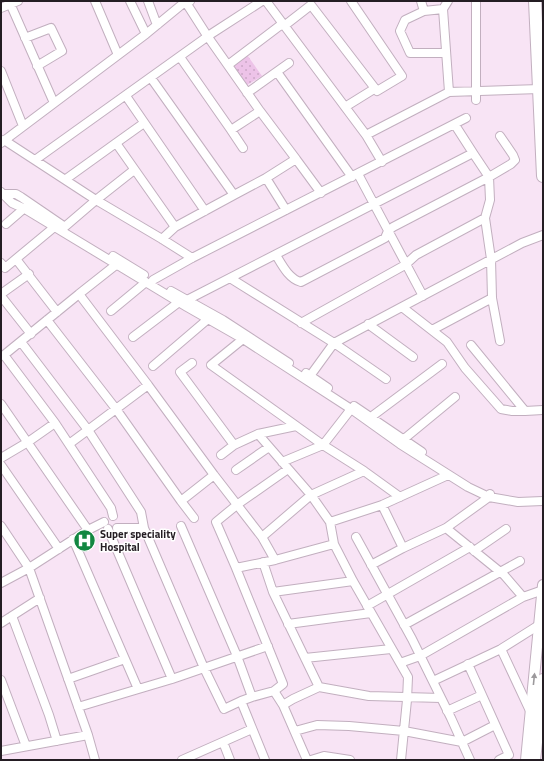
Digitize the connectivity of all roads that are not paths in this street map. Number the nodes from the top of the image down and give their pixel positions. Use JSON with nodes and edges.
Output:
{"nodes":[{"id":1,"x":95,"y":1,"type":"edge"},
{"id":2,"x":130,"y":1,"type":"edge"},
{"id":3,"x":148,"y":1,"type":"edge"},
{"id":4,"x":187,"y":1,"type":"edge"},
{"id":5,"x":262,"y":1,"type":"edge"},
{"id":6,"x":266,"y":1,"type":"edge"},
{"id":7,"x":351,"y":1,"type":"edge"},
{"id":8,"x":421,"y":1,"type":"edge"},
{"id":9,"x":448,"y":1,"type":"edge"},
{"id":10,"x":476,"y":1,"type":"edge"},
{"id":11,"x":535,"y":1,"type":"edge"},
{"id":12,"x":12,"y":2,"type":"edge"},
{"id":13,"x":309,"y":3,"type":"edge"},
{"id":14,"x":1,"y":8,"type":"edge"},
{"id":15,"x":443,"y":9,"type":"junction"},
{"id":16,"x":424,"y":11,"type":"junction"},
{"id":17,"x":157,"y":25,"type":"junction"},
{"id":18,"x":283,"y":25,"type":"junction"},
{"id":19,"x":146,"y":34,"type":"junction"},
{"id":20,"x":208,"y":37,"type":"junction"},
{"id":21,"x":25,"y":38,"type":"junction"},
{"id":22,"x":446,"y":54,"type":"junction"},
{"id":23,"x":118,"y":55,"type":"junction"},
{"id":24,"x":180,"y":57,"type":"junction"},
{"id":25,"x":289,"y":63,"type":"dead end"},
{"id":26,"x":228,"y":65,"type":"junction"},
{"id":27,"x":37,"y":66,"type":"junction"},
{"id":28,"x":1,"y":71,"type":"edge"},
{"id":29,"x":277,"y":72,"type":"junction"},
{"id":30,"x":541,"y":74,"type":"edge"},
{"id":31,"x":151,"y":78,"type":"junction"},
{"id":32,"x":374,"y":89,"type":"junction"},
{"id":33,"x":540,"y":89,"type":"junction"},
{"id":34,"x":477,"y":90,"type":"junction"},
{"id":35,"x":449,"y":92,"type":"junction"},
{"id":36,"x":247,"y":93,"type":"junction"},
{"id":37,"x":126,"y":96,"type":"junction"},
{"id":38,"x":476,"y":100,"type":"dead end"},
{"id":39,"x":54,"y":103,"type":"junction"},
{"id":40,"x":345,"y":107,"type":"junction"},
{"id":41,"x":260,"y":111,"type":"junction"},
{"id":42,"x":466,"y":118,"type":"dead end"},
{"id":43,"x":144,"y":123,"type":"junction"},
{"id":44,"x":455,"y":124,"type":"junction"},
{"id":45,"x":23,"y":126,"type":"junction"},
{"id":46,"x":231,"y":130,"type":"junction"},
{"id":47,"x":366,"y":135,"type":"junction"},
{"id":48,"x":500,"y":136,"type":"dead end"},
{"id":49,"x":3,"y":142,"type":"edge"},
{"id":50,"x":116,"y":143,"type":"junction"},
{"id":51,"x":243,"y":148,"type":"dead end"},
{"id":52,"x":473,"y":153,"type":"junction"},
{"id":53,"x":296,"y":159,"type":"junction"},
{"id":54,"x":35,"y":160,"type":"junction"},
{"id":55,"x":382,"y":162,"type":"junction"},
{"id":56,"x":134,"y":170,"type":"junction"},
{"id":57,"x":355,"y":176,"type":"junction"},
{"id":58,"x":543,"y":176,"type":"edge"},
{"id":59,"x":489,"y":177,"type":"junction"},
{"id":60,"x":266,"y":178,"type":"junction"},
{"id":61,"x":66,"y":179,"type":"junction"},
{"id":62,"x":2,"y":193,"type":"edge"},
{"id":63,"x":321,"y":193,"type":"junction"},
{"id":64,"x":234,"y":194,"type":"junction"},
{"id":65,"x":96,"y":200,"type":"junction"},
{"id":66,"x":374,"y":205,"type":"junction"},
{"id":67,"x":27,"y":206,"type":"junction"},
{"id":68,"x":286,"y":210,"type":"junction"},
{"id":69,"x":205,"y":211,"type":"junction"},
{"id":70,"x":486,"y":218,"type":"junction"},
{"id":71,"x":6,"y":224,"type":"dead end"},
{"id":72,"x":60,"y":227,"type":"junction"},
{"id":73,"x":175,"y":227,"type":"junction"},
{"id":74,"x":388,"y":231,"type":"junction"},
{"id":75,"x":543,"y":235,"type":"edge"},
{"id":76,"x":162,"y":238,"type":"junction"},
{"id":77,"x":276,"y":255,"type":"junction"},
{"id":78,"x":192,"y":258,"type":"junction"},
{"id":79,"x":16,"y":259,"type":"junction"},
{"id":80,"x":491,"y":259,"type":"junction"},
{"id":81,"x":117,"y":264,"type":"junction"},
{"id":82,"x":405,"y":265,"type":"junction"},
{"id":83,"x":2,"y":267,"type":"edge"},
{"id":84,"x":136,"y":273,"type":"junction"},
{"id":85,"x":29,"y":274,"type":"junction"},
{"id":86,"x":230,"y":278,"type":"junction"},
{"id":87,"x":149,"y":281,"type":"junction"},
{"id":88,"x":79,"y":294,"type":"junction"},
{"id":89,"x":1,"y":295,"type":"edge"},
{"id":90,"x":423,"y":296,"type":"junction"},
{"id":91,"x":492,"y":298,"type":"junction"},
{"id":92,"x":183,"y":301,"type":"junction"},
{"id":93,"x":402,"y":306,"type":"junction"},
{"id":94,"x":111,"y":311,"type":"dead end"},
{"id":95,"x":57,"y":312,"type":"junction"},
{"id":96,"x":208,"y":319,"type":"junction"},
{"id":97,"x":47,"y":320,"type":"junction"},
{"id":98,"x":301,"y":323,"type":"junction"},
{"id":99,"x":368,"y":324,"type":"junction"},
{"id":100,"x":432,"y":330,"type":"junction"},
{"id":101,"x":31,"y":334,"type":"junction"},
{"id":102,"x":132,"y":337,"type":"dead end"},
{"id":103,"x":243,"y":339,"type":"junction"},
{"id":104,"x":500,"y":341,"type":"dead end"},
{"id":105,"x":21,"y":342,"type":"junction"},
{"id":106,"x":334,"y":343,"type":"junction"},
{"id":107,"x":471,"y":345,"type":"dead end"},
{"id":108,"x":2,"y":356,"type":"edge"},
{"id":109,"x":412,"y":357,"type":"dead end"},
{"id":110,"x":192,"y":363,"type":"dead end"},
{"id":111,"x":442,"y":364,"type":"dead end"},
{"id":112,"x":153,"y":366,"type":"dead end"},
{"id":113,"x":310,"y":376,"type":"junction"},
{"id":114,"x":386,"y":379,"type":"dead end"},
{"id":115,"x":148,"y":385,"type":"junction"},
{"id":116,"x":455,"y":397,"type":"dead end"},
{"id":117,"x":1,"y":404,"type":"edge"},
{"id":118,"x":116,"y":409,"type":"junction"},
{"id":119,"x":351,"y":410,"type":"junction"},
{"id":120,"x":543,"y":410,"type":"edge"},
{"id":121,"x":525,"y":411,"type":"junction"},
{"id":122,"x":371,"y":417,"type":"junction"},
{"id":123,"x":55,"y":423,"type":"junction"},
{"id":124,"x":296,"y":426,"type":"junction"},
{"id":125,"x":88,"y":430,"type":"junction"},
{"id":126,"x":258,"y":434,"type":"junction"},
{"id":127,"x":404,"y":440,"type":"junction"},
{"id":128,"x":28,"y":442,"type":"junction"},
{"id":129,"x":69,"y":444,"type":"junction"},
{"id":130,"x":234,"y":445,"type":"junction"},
{"id":131,"x":323,"y":445,"type":"junction"},
{"id":132,"x":269,"y":447,"type":"junction"},
{"id":133,"x":221,"y":455,"type":"dead end"},
{"id":134,"x":1,"y":458,"type":"edge"},
{"id":135,"x":1,"y":465,"type":"edge"},
{"id":136,"x":285,"y":466,"type":"junction"},
{"id":137,"x":236,"y":470,"type":"dead end"},
{"id":138,"x":364,"y":471,"type":"junction"},
{"id":139,"x":214,"y":475,"type":"junction"},
{"id":140,"x":448,"y":475,"type":"junction"},
{"id":141,"x":470,"y":485,"type":"junction"},
{"id":142,"x":490,"y":494,"type":"junction"},
{"id":143,"x":311,"y":495,"type":"junction"},
{"id":144,"x":400,"y":497,"type":"junction"},
{"id":145,"x":181,"y":501,"type":"junction"},
{"id":146,"x":543,"y":501,"type":"edge"},
{"id":147,"x":238,"y":504,"type":"junction"},
{"id":148,"x":382,"y":505,"type":"junction"},
{"id":149,"x":113,"y":516,"type":"junction"},
{"id":150,"x":194,"y":518,"type":"dead end"},
{"id":151,"x":104,"y":522,"type":"junction"},
{"id":152,"x":330,"y":522,"type":"junction"},
{"id":153,"x":1,"y":526,"type":"edge"},
{"id":154,"x":181,"y":526,"type":"dead end"},
{"id":155,"x":117,"y":528,"type":"junction"},
{"id":156,"x":144,"y":528,"type":"junction"},
{"id":157,"x":446,"y":528,"type":"junction"},
{"id":158,"x":108,"y":529,"type":"junction"},
{"id":159,"x":506,"y":529,"type":"dead end"},
{"id":160,"x":88,"y":530,"type":"junction"},
{"id":161,"x":262,"y":537,"type":"junction"},
{"id":162,"x":356,"y":537,"type":"dead end"},
{"id":163,"x":73,"y":539,"type":"junction"},
{"id":164,"x":334,"y":544,"type":"junction"},
{"id":165,"x":403,"y":548,"type":"junction"},
{"id":166,"x":59,"y":549,"type":"junction"},
{"id":167,"x":472,"y":549,"type":"junction"},
{"id":168,"x":275,"y":560,"type":"junction"},
{"id":169,"x":520,"y":561,"type":"dead end"},
{"id":170,"x":263,"y":562,"type":"junction"},
{"id":171,"x":371,"y":565,"type":"junction"},
{"id":172,"x":29,"y":568,"type":"junction"},
{"id":173,"x":236,"y":568,"type":"junction"},
{"id":174,"x":500,"y":572,"type":"junction"},
{"id":175,"x":353,"y":581,"type":"junction"},
{"id":176,"x":1,"y":582,"type":"edge"},
{"id":177,"x":543,"y":585,"type":"edge"},
{"id":178,"x":543,"y":590,"type":"edge"},
{"id":179,"x":273,"y":592,"type":"junction"},
{"id":180,"x":387,"y":594,"type":"junction"},
{"id":181,"x":523,"y":596,"type":"junction"},
{"id":182,"x":40,"y":598,"type":"junction"},
{"id":183,"x":367,"y":606,"type":"junction"},
{"id":184,"x":371,"y":613,"type":"junction"},
{"id":185,"x":12,"y":616,"type":"junction"},
{"id":186,"x":1,"y":623,"type":"edge"},
{"id":187,"x":288,"y":624,"type":"junction"},
{"id":188,"x":404,"y":625,"type":"junction"},
{"id":189,"x":539,"y":625,"type":"junction"},
{"id":190,"x":268,"y":646,"type":"junction"},
{"id":191,"x":391,"y":649,"type":"junction"},
{"id":192,"x":500,"y":649,"type":"junction"},
{"id":193,"x":237,"y":656,"type":"junction"},
{"id":194,"x":420,"y":656,"type":"junction"},
{"id":195,"x":305,"y":658,"type":"junction"},
{"id":196,"x":125,"y":659,"type":"junction"},
{"id":197,"x":400,"y":663,"type":"junction"},
{"id":198,"x":468,"y":664,"type":"junction"},
{"id":199,"x":204,"y":668,"type":"junction"},
{"id":200,"x":68,"y":679,"type":"junction"},
{"id":201,"x":172,"y":679,"type":"junction"},
{"id":202,"x":1,"y":680,"type":"edge"},
{"id":203,"x":543,"y":680,"type":"edge"},
{"id":204,"x":433,"y":681,"type":"junction"},
{"id":205,"x":319,"y":687,"type":"junction"},
{"id":206,"x":138,"y":689,"type":"junction"},
{"id":207,"x":274,"y":691,"type":"junction"},
{"id":208,"x":3,"y":692,"type":"edge"},
{"id":209,"x":482,"y":695,"type":"junction"},
{"id":210,"x":252,"y":697,"type":"junction"},
{"id":211,"x":407,"y":698,"type":"junction"},
{"id":212,"x":441,"y":698,"type":"junction"},
{"id":213,"x":241,"y":701,"type":"junction"},
{"id":214,"x":283,"y":706,"type":"junction"},
{"id":215,"x":78,"y":707,"type":"junction"},
{"id":216,"x":447,"y":711,"type":"junction"},
{"id":217,"x":531,"y":713,"type":"junction"},
{"id":218,"x":495,"y":725,"type":"junction"},
{"id":219,"x":252,"y":729,"type":"junction"},
{"id":220,"x":296,"y":731,"type":"junction"},
{"id":221,"x":404,"y":731,"type":"junction"},
{"id":222,"x":88,"y":735,"type":"junction"},
{"id":223,"x":56,"y":741,"type":"junction"},
{"id":224,"x":543,"y":741,"type":"edge"},
{"id":225,"x":223,"y":742,"type":"junction"},
{"id":226,"x":462,"y":742,"type":"junction"},
{"id":227,"x":26,"y":746,"type":"junction"},
{"id":228,"x":1,"y":751,"type":"edge"},
{"id":229,"x":95,"y":760,"type":"edge"},
{"id":230,"x":182,"y":760,"type":"edge"},
{"id":231,"x":230,"y":760,"type":"edge"},
{"id":232,"x":265,"y":760,"type":"edge"},
{"id":233,"x":307,"y":760,"type":"edge"},
{"id":234,"x":311,"y":760,"type":"edge"},
{"id":235,"x":350,"y":760,"type":"edge"},
{"id":236,"x":401,"y":760,"type":"edge"},
{"id":237,"x":470,"y":760,"type":"edge"},
{"id":238,"x":499,"y":760,"type":"edge"},
{"id":239,"x":526,"y":760,"type":"edge"},
{"id":240,"x":534,"y":760,"type":"edge"},
{"id":241,"x":541,"y":760,"type":"edge"}],
"edges":[{"from":1,"to":23,"type":"street"},
{"from":2,"to":19,"type":"street"},
{"from":3,"to":17,"type":"street"},
{"from":4,"to":17,"type":"street"},
{"from":4,"to":20,"type":"street"},
{"from":5,"to":20,"type":"street"},
{"from":6,"to":18,"type":"street"},
{"from":7,"to":32,"type":"street"},
{"from":8,"to":16,"type":"street"},
{"from":9,"to":15,"type":"street"},
{"from":10,"to":34,"type":"street"},
{"from":11,"to":30,"type":"highway"},
{"from":12,"to":14,"type":"street"},
{"from":12,"to":21,"type":"street"},
{"from":13,"to":18,"type":"street"},
{"from":13,"to":32,"type":"street"},
{"from":15,"to":16,"type":"street"},
{"from":15,"to":22,"type":"street"},
{"from":16,"to":22,"type":"street"},
{"from":17,"to":19,"type":"street"},
{"from":18,"to":26,"type":"street"},
{"from":18,"to":40,"type":"street"},
{"from":19,"to":23,"type":"street"},
{"from":20,"to":24,"type":"street"},
{"from":20,"to":26,"type":"street"},
{"from":21,"to":27,"type":"street"},
{"from":21,"to":27,"type":"street"},
{"from":22,"to":35,"type":"street"},
{"from":23,"to":39,"type":"street"},
{"from":24,"to":31,"type":"street"},
{"from":24,"to":46,"type":"street"},
{"from":25,"to":29,"type":"street"},
{"from":26,"to":36,"type":"street"},
{"from":27,"to":39,"type":"street"},
{"from":28,"to":45,"type":"street"},
{"from":29,"to":36,"type":"street"},
{"from":29,"to":57,"type":"street"},
{"from":30,"to":33,"type":"highway"},
{"from":31,"to":37,"type":"street"},
{"from":31,"to":64,"type":"street"},
{"from":32,"to":40,"type":"street"},
{"from":33,"to":34,"type":"street"},
{"from":33,"to":58,"type":"highway"},
{"from":34,"to":35,"type":"street"},
{"from":34,"to":38,"type":"street"},
{"from":35,"to":47,"type":"street"},
{"from":36,"to":41,"type":"street"},
{"from":37,"to":43,"type":"street"},
{"from":37,"to":54,"type":"street"},
{"from":39,"to":45,"type":"street"},
{"from":40,"to":47,"type":"street"},
{"from":41,"to":46,"type":"street"},
{"from":41,"to":53,"type":"street"},
{"from":42,"to":44,"type":"street"},
{"from":43,"to":50,"type":"street"},
{"from":43,"to":69,"type":"street"},
{"from":44,"to":52,"type":"street"},
{"from":44,"to":55,"type":"street"},
{"from":45,"to":49,"type":"street"},
{"from":46,"to":51,"type":"street"},
{"from":47,"to":55,"type":"street"},
{"from":48,"to":59,"type":"street"},
{"from":49,"to":54,"type":"street"},
{"from":50,"to":56,"type":"street"},
{"from":50,"to":61,"type":"street"},
{"from":52,"to":59,"type":"street"},
{"from":52,"to":66,"type":"street"},
{"from":53,"to":60,"type":"street"},
{"from":53,"to":63,"type":"street"},
{"from":54,"to":61,"type":"street"},
{"from":55,"to":57,"type":"street"},
{"from":56,"to":65,"type":"street"},
{"from":56,"to":73,"type":"street"},
{"from":57,"to":63,"type":"street"},
{"from":57,"to":66,"type":"street"},
{"from":59,"to":70,"type":"street"},
{"from":59,"to":74,"type":"street"},
{"from":60,"to":64,"type":"street"},
{"from":60,"to":68,"type":"street"},
{"from":61,"to":65,"type":"street"},
{"from":62,"to":67,"type":"street"},
{"from":63,"to":68,"type":"street"},
{"from":64,"to":69,"type":"street"},
{"from":65,"to":72,"type":"street"},
{"from":65,"to":76,"type":"street"},
{"from":66,"to":74,"type":"street"},
{"from":66,"to":77,"type":"street"},
{"from":67,"to":71,"type":"street"},
{"from":67,"to":72,"type":"street"},
{"from":68,"to":78,"type":"street"},
{"from":69,"to":73,"type":"street"},
{"from":70,"to":80,"type":"street"},
{"from":70,"to":82,"type":"street"},
{"from":72,"to":79,"type":"street"},
{"from":72,"to":81,"type":"street"},
{"from":72,"to":84,"type":"street"},
{"from":73,"to":76,"type":"street"},
{"from":74,"to":77,"type":"street"},
{"from":74,"to":82,"type":"street"},
{"from":75,"to":80,"type":"street"},
{"from":76,"to":78,"type":"street"},
{"from":77,"to":86,"type":"street"},
{"from":78,"to":87,"type":"street"},
{"from":79,"to":83,"type":"street"},
{"from":79,"to":85,"type":"street"},
{"from":80,"to":90,"type":"street"},
{"from":80,"to":91,"type":"street"},
{"from":81,"to":84,"type":"street"},
{"from":81,"to":88,"type":"street"},
{"from":82,"to":90,"type":"street"},
{"from":82,"to":98,"type":"street"},
{"from":84,"to":87,"type":"street"},
{"from":85,"to":89,"type":"street"},
{"from":85,"to":95,"type":"street"},
{"from":86,"to":92,"type":"street"},
{"from":86,"to":98,"type":"street"},
{"from":87,"to":92,"type":"street"},
{"from":87,"to":94,"type":"street"},
{"from":88,"to":95,"type":"street"},
{"from":88,"to":115,"type":"street"},
{"from":89,"to":101,"type":"street"},
{"from":90,"to":93,"type":"street"},
{"from":91,"to":100,"type":"street"},
{"from":91,"to":104,"type":"street"},
{"from":92,"to":96,"type":"street"},
{"from":92,"to":102,"type":"street"},
{"from":92,"to":113,"type":"street"},
{"from":93,"to":99,"type":"street"},
{"from":93,"to":100,"type":"street"},
{"from":95,"to":97,"type":"street"},
{"from":96,"to":103,"type":"street"},
{"from":96,"to":112,"type":"street"},
{"from":97,"to":101,"type":"street"},
{"from":97,"to":118,"type":"street"},
{"from":98,"to":106,"type":"street"},
{"from":99,"to":106,"type":"street"},
{"from":99,"to":109,"type":"street"},
{"from":100,"to":121,"type":"street"},
{"from":101,"to":105,"type":"street"},
{"from":103,"to":119,"type":"street"},
{"from":103,"to":124,"type":"street"},
{"from":105,"to":108,"type":"street"},
{"from":105,"to":125,"type":"street"},
{"from":106,"to":113,"type":"street"},
{"from":106,"to":114,"type":"street"},
{"from":107,"to":121,"type":"street"},
{"from":108,"to":123,"type":"street"},
{"from":110,"to":130,"type":"street"},
{"from":111,"to":122,"type":"street"},
{"from":113,"to":122,"type":"street"},
{"from":115,"to":118,"type":"street"},
{"from":115,"to":139,"type":"street"},
{"from":116,"to":127,"type":"street"},
{"from":117,"to":128,"type":"street"},
{"from":118,"to":125,"type":"street"},
{"from":118,"to":145,"type":"street"},
{"from":119,"to":131,"type":"street"},
{"from":119,"to":140,"type":"street"},
{"from":120,"to":121,"type":"street"},
{"from":122,"to":127,"type":"street"},
{"from":123,"to":128,"type":"street"},
{"from":123,"to":129,"type":"street"},
{"from":124,"to":126,"type":"street"},
{"from":124,"to":131,"type":"street"},
{"from":125,"to":129,"type":"street"},
{"from":125,"to":156,"type":"street"},
{"from":126,"to":130,"type":"street"},
{"from":126,"to":132,"type":"street"},
{"from":127,"to":141,"type":"street"},
{"from":128,"to":134,"type":"street"},
{"from":128,"to":160,"type":"street"},
{"from":129,"to":149,"type":"street"},
{"from":130,"to":133,"type":"street"},
{"from":131,"to":136,"type":"street"},
{"from":131,"to":138,"type":"street"},
{"from":132,"to":136,"type":"street"},
{"from":132,"to":137,"type":"street"},
{"from":135,"to":166,"type":"street"},
{"from":136,"to":143,"type":"street"},
{"from":136,"to":147,"type":"street"},
{"from":138,"to":143,"type":"street"},
{"from":138,"to":144,"type":"street"},
{"from":139,"to":145,"type":"street"},
{"from":139,"to":147,"type":"street"},
{"from":140,"to":141,"type":"street"},
{"from":140,"to":144,"type":"street"},
{"from":141,"to":142,"type":"street"},
{"from":142,"to":146,"type":"street"},
{"from":142,"to":157,"type":"street"},
{"from":143,"to":152,"type":"street"},
{"from":143,"to":161,"type":"street"},
{"from":144,"to":148,"type":"street"},
{"from":145,"to":150,"type":"street"},
{"from":147,"to":161,"type":"street"},
{"from":147,"to":173,"type":"street"},
{"from":148,"to":152,"type":"street"},
{"from":148,"to":165,"type":"street"},
{"from":149,"to":151,"type":"street"},
{"from":149,"to":155,"type":"street"},
{"from":151,"to":158,"type":"street"},
{"from":151,"to":160,"type":"street"},
{"from":152,"to":164,"type":"street"},
{"from":153,"to":172,"type":"street"},
{"from":154,"to":193,"type":"street"},
{"from":155,"to":156,"type":"street"},
{"from":155,"to":158,"type":"street"},
{"from":156,"to":199,"type":"street"},
{"from":157,"to":165,"type":"street"},
{"from":157,"to":167,"type":"street"},
{"from":158,"to":201,"type":"street"},
{"from":159,"to":167,"type":"street"},
{"from":160,"to":163,"type":"street"},
{"from":161,"to":168,"type":"street"},
{"from":162,"to":171,"type":"street"},
{"from":163,"to":166,"type":"street"},
{"from":163,"to":196,"type":"street"},
{"from":164,"to":168,"type":"street"},
{"from":164,"to":175,"type":"street"},
{"from":165,"to":171,"type":"street"},
{"from":166,"to":172,"type":"street"},
{"from":167,"to":174,"type":"street"},
{"from":167,"to":180,"type":"street"},
{"from":168,"to":170,"type":"street"},
{"from":169,"to":174,"type":"street"},
{"from":170,"to":173,"type":"street"},
{"from":170,"to":179,"type":"street"},
{"from":171,"to":180,"type":"street"},
{"from":172,"to":176,"type":"street"},
{"from":172,"to":182,"type":"street"},
{"from":173,"to":190,"type":"street"},
{"from":174,"to":181,"type":"street"},
{"from":174,"to":188,"type":"street"},
{"from":175,"to":179,"type":"street"},
{"from":175,"to":183,"type":"street"},
{"from":177,"to":178,"type":"main road"},
{"from":178,"to":181,"type":"street"},
{"from":178,"to":189,"type":"main road"},
{"from":179,"to":187,"type":"street"},
{"from":180,"to":183,"type":"street"},
{"from":180,"to":188,"type":"street"},
{"from":181,"to":194,"type":"street"},
{"from":182,"to":185,"type":"street"},
{"from":182,"to":200,"type":"street"},
{"from":183,"to":184,"type":"street"},
{"from":184,"to":187,"type":"street"},
{"from":184,"to":191,"type":"street"},
{"from":185,"to":186,"type":"street"},
{"from":185,"to":223,"type":"street"},
{"from":187,"to":195,"type":"street"},
{"from":188,"to":194,"type":"street"},
{"from":189,"to":192,"type":"street"},
{"from":217,"to":189,"type":"main road","one_way":true},
{"from":190,"to":193,"type":"street"},
{"from":190,"to":207,"type":"street"},
{"from":191,"to":195,"type":"street"},
{"from":191,"to":197,"type":"street"},
{"from":192,"to":198,"type":"street"},
{"from":192,"to":217,"type":"street"},
{"from":193,"to":199,"type":"street"},
{"from":193,"to":210,"type":"street"},
{"from":194,"to":197,"type":"street"},
{"from":194,"to":204,"type":"street"},
{"from":195,"to":205,"type":"street"},
{"from":196,"to":200,"type":"street"},
{"from":196,"to":206,"type":"street"},
{"from":197,"to":211,"type":"street"},
{"from":198,"to":204,"type":"street"},
{"from":198,"to":209,"type":"street"},
{"from":199,"to":201,"type":"street"},
{"from":199,"to":213,"type":"street"},
{"from":200,"to":215,"type":"street"},
{"from":201,"to":206,"type":"street"},
{"from":202,"to":208,"type":"street"},
{"from":203,"to":240,"type":"highway"},
{"from":204,"to":212,"type":"street"},
{"from":205,"to":211,"type":"street"},
{"from":205,"to":214,"type":"street"},
{"from":206,"to":215,"type":"street"},
{"from":207,"to":210,"type":"street"},
{"from":207,"to":214,"type":"street"},
{"from":208,"to":227,"type":"street"},
{"from":209,"to":216,"type":"street"},
{"from":209,"to":218,"type":"street"},
{"from":210,"to":213,"type":"street"},
{"from":211,"to":212,"type":"street"},
{"from":211,"to":221,"type":"street"},
{"from":212,"to":216,"type":"street"},
{"from":213,"to":219,"type":"street"},
{"from":214,"to":220,"type":"street"},
{"from":215,"to":222,"type":"street"},
{"from":216,"to":226,"type":"street"},
{"from":217,"to":239,"type":"main road"},
{"from":218,"to":226,"type":"street"},
{"from":218,"to":238,"type":"street"},
{"from":219,"to":225,"type":"street"},
{"from":219,"to":232,"type":"street"},
{"from":220,"to":221,"type":"street"},
{"from":220,"to":233,"type":"street"},
{"from":221,"to":226,"type":"street"},
{"from":221,"to":236,"type":"street"},
{"from":222,"to":223,"type":"street"},
{"from":222,"to":229,"type":"street"},
{"from":223,"to":227,"type":"street"},
{"from":224,"to":241,"type":"highway"},
{"from":225,"to":230,"type":"street"},
{"from":225,"to":231,"type":"street"},
{"from":226,"to":237,"type":"street"},
{"from":227,"to":228,"type":"street"},
{"from":234,"to":235,"type":"street"}]}
